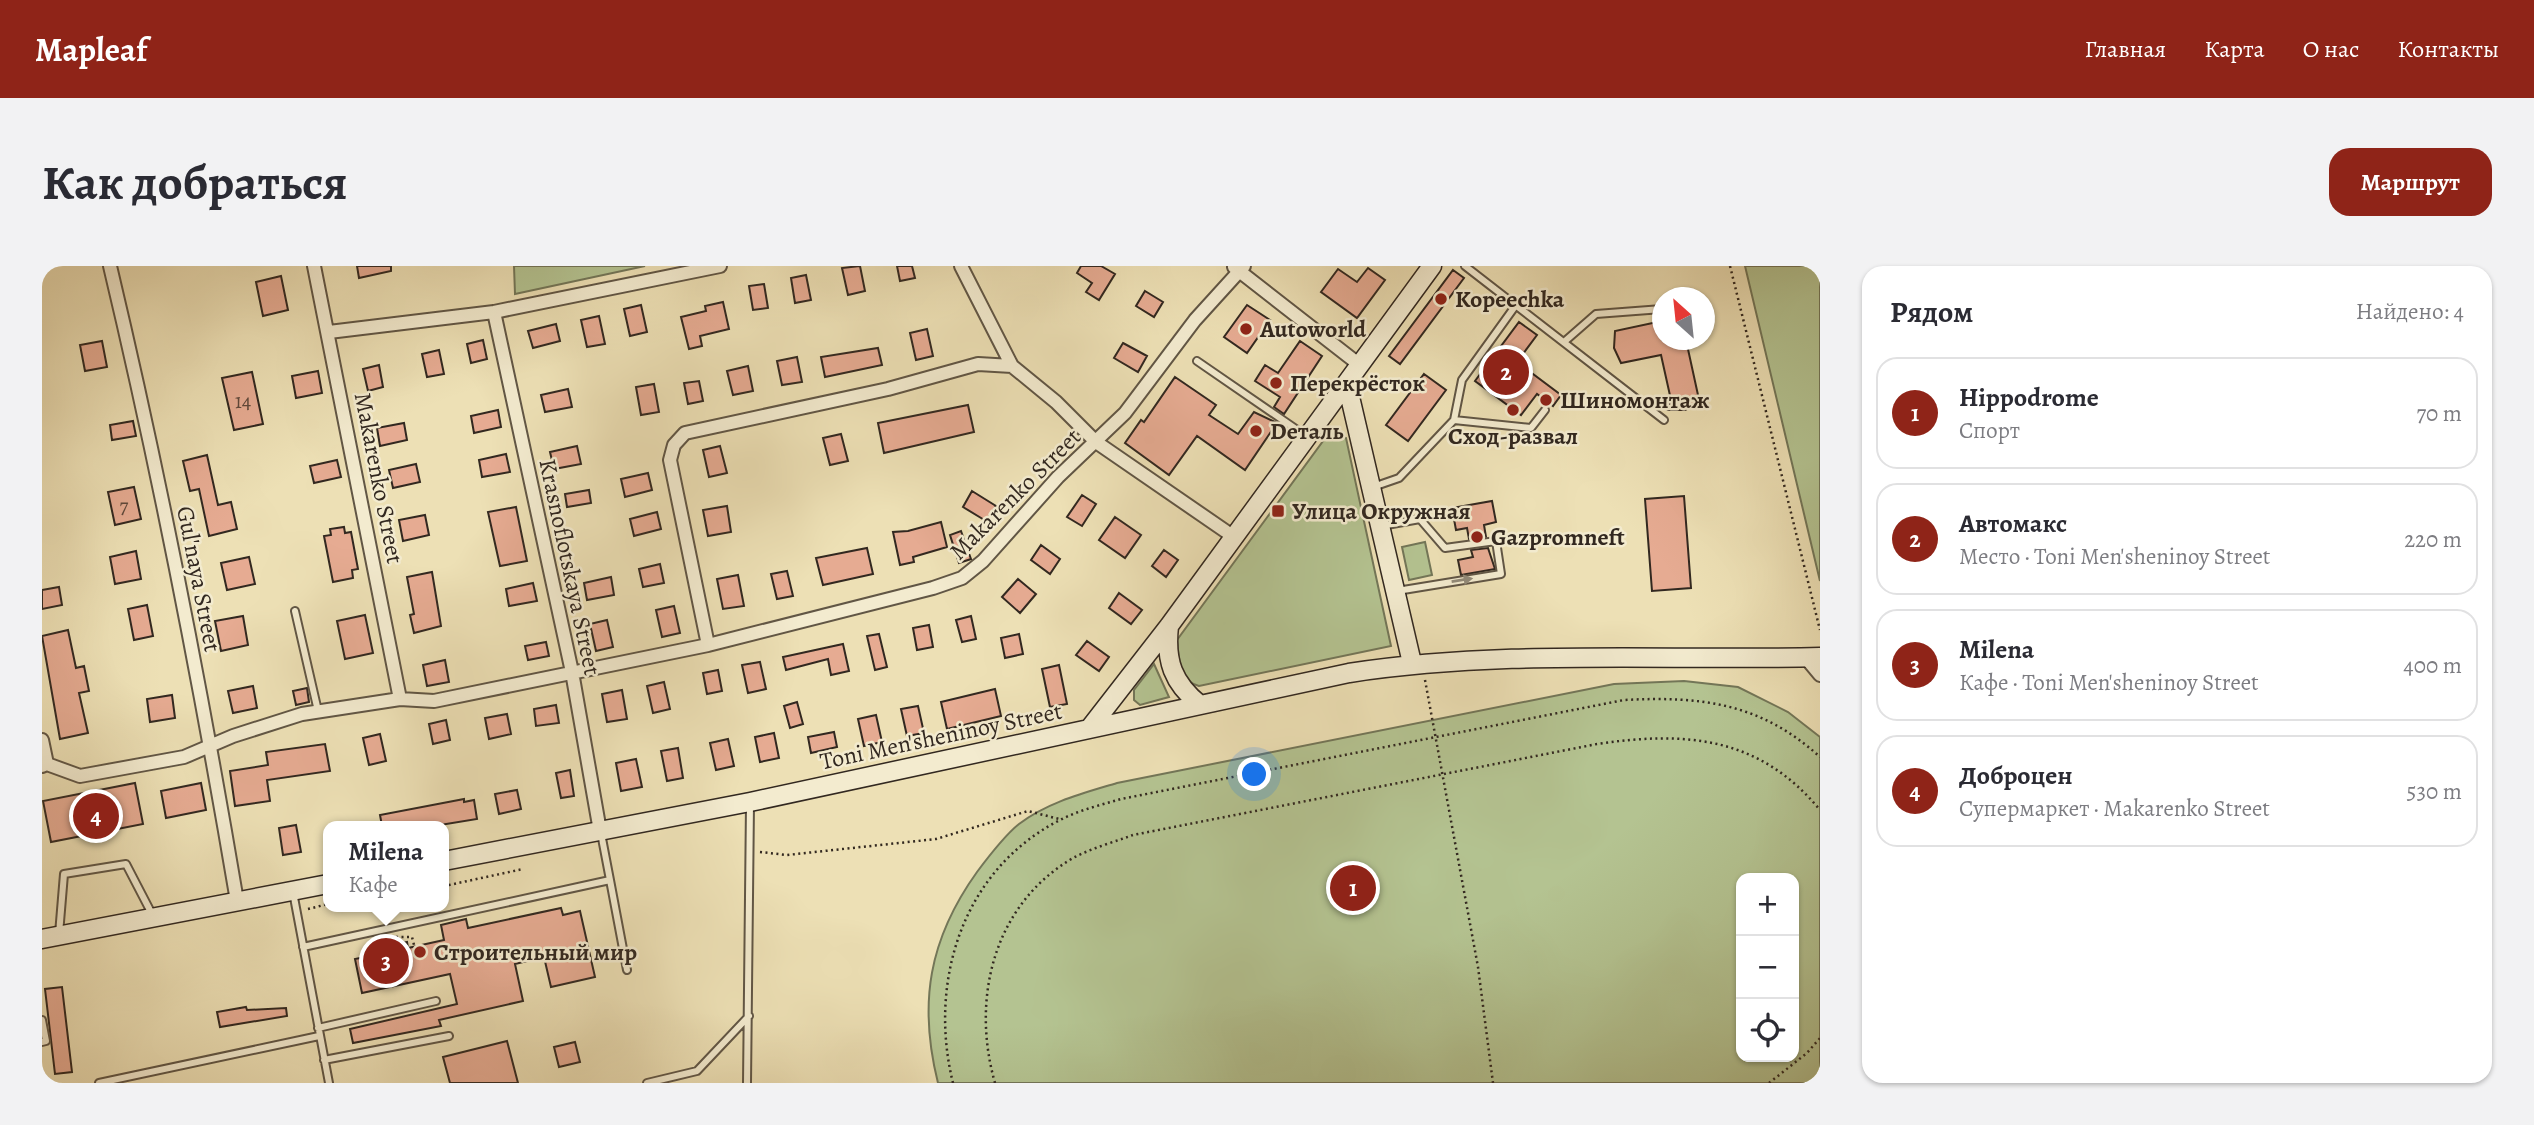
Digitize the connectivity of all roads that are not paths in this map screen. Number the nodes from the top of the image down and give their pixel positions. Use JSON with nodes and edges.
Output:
{"nodes":[{"id":1,"x":110,"y":266,"type":"edge"},
{"id":2,"x":314,"y":266,"type":"edge"},
{"id":3,"x":720,"y":266,"type":"edge"},
{"id":4,"x":961,"y":266,"type":"edge"},
{"id":5,"x":1432,"y":266,"type":"edge"},
{"id":6,"x":1465,"y":266,"type":"edge"},
{"id":7,"x":1239,"y":268,"type":"edge"},
{"id":8,"x":1516,"y":305,"type":"junction"},
{"id":9,"x":1652,"y":310,"type":"edge"},
{"id":10,"x":494,"y":312,"type":"junction"},
{"id":11,"x":329,"y":332,"type":"junction"},
{"id":12,"x":1564,"y":342,"type":"junction"},
{"id":13,"x":1197,"y":360,"type":"dead end"},
{"id":14,"x":1012,"y":366,"type":"junction"},
{"id":15,"x":1361,"y":366,"type":"junction"},
{"id":16,"x":1347,"y":384,"type":"junction"},
{"id":17,"x":1545,"y":410,"type":"dead end"},
{"id":18,"x":1454,"y":420,"type":"junction"},
{"id":19,"x":1664,"y":420,"type":"dead end"},
{"id":20,"x":1307,"y":437,"type":"junction"},
{"id":21,"x":1097,"y":442,"type":"junction"},
{"id":22,"x":1371,"y":487,"type":"junction"},
{"id":23,"x":1380,"y":526,"type":"junction"},
{"id":24,"x":1234,"y":537,"type":"junction"},
{"id":25,"x":1395,"y":591,"type":"junction"},
{"id":26,"x":295,"y":611,"type":"dead end"},
{"id":27,"x":1169,"y":626,"type":"junction"},
{"id":28,"x":708,"y":645,"type":"junction"},
{"id":29,"x":1813,"y":657,"type":"edge"},
{"id":30,"x":1417,"y":663,"type":"junction"},
{"id":31,"x":572,"y":673,"type":"junction"},
{"id":32,"x":1820,"y":675,"type":"edge"},
{"id":33,"x":400,"y":699,"type":"junction"},
{"id":34,"x":1200,"y":705,"type":"junction"},
{"id":35,"x":318,"y":711,"type":"junction"},
{"id":36,"x":1090,"y":729,"type":"junction"},
{"id":37,"x":42,"y":740,"type":"edge"},
{"id":38,"x":210,"y":745,"type":"junction"},
{"id":39,"x":44,"y":765,"type":"edge"},
{"id":40,"x":750,"y":802,"type":"junction"},
{"id":41,"x":600,"y":831,"type":"junction"},
{"id":42,"x":449,"y":860,"type":"edge"},
{"id":43,"x":610,"y":880,"type":"junction"},
{"id":44,"x":323,"y":885,"type":"edge"},
{"id":45,"x":293,"y":890,"type":"junction"},
{"id":46,"x":236,"y":901,"type":"junction"},
{"id":47,"x":154,"y":917,"type":"junction"},
{"id":48,"x":50,"y":937,"type":"edge"},
{"id":49,"x":303,"y":947,"type":"junction"},
{"id":50,"x":626,"y":970,"type":"dead end"},
{"id":51,"x":436,"y":1001,"type":"dead end"},
{"id":52,"x":749,"y":1016,"type":"junction"},
{"id":53,"x":42,"y":1020,"type":"edge"},
{"id":54,"x":318,"y":1032,"type":"junction"},
{"id":55,"x":449,"y":1036,"type":"dead end"},
{"id":56,"x":42,"y":1042,"type":"edge"},
{"id":57,"x":324,"y":1060,"type":"junction"},
{"id":58,"x":134,"y":1080,"type":"edge"},
{"id":59,"x":99,"y":1083,"type":"edge"},
{"id":60,"x":329,"y":1083,"type":"edge"},
{"id":61,"x":647,"y":1083,"type":"edge"},
{"id":62,"x":747,"y":1083,"type":"edge"}],
"edges":[{"from":1,"to":38,"type":"street","name":"Gul'naya Street"},
{"from":2,"to":11,"type":"street","name":"Makarenko Street"},
{"from":3,"to":10,"type":"street"},
{"from":4,"to":14,"type":"street"},
{"from":5,"to":15,"type":"main road","name":"Toni Men'sheninoy Street"},
{"from":6,"to":8,"type":"lane"},
{"from":7,"to":15,"type":"street"},
{"from":7,"to":21,"type":"street","name":"Makarenko Street"},
{"from":8,"to":12,"type":"lane"},
{"from":8,"to":18,"type":"lane"},
{"from":9,"to":12,"type":"lane"},
{"from":10,"to":11,"type":"street"},
{"from":10,"to":31,"type":"street","name":"Krasnoflotskaya Street"},
{"from":11,"to":33,"type":"street","name":"Makarenko Street"},
{"from":12,"to":19,"type":"lane"},
{"from":13,"to":20,"type":"lane"},
{"from":14,"to":21,"type":"street"},
{"from":14,"to":28,"type":"street"},
{"from":15,"to":16,"type":"main road","name":"Toni Men'sheninoy Street"},
{"from":16,"to":20,"type":"main road","name":"Toni Men'sheninoy Street"},
{"from":16,"to":22,"type":"main road"},
{"from":17,"to":18,"type":"lane"},
{"from":18,"to":22,"type":"lane"},
{"from":20,"to":24,"type":"main road","name":"Toni Men'sheninoy Street"},
{"from":21,"to":24,"type":"street"},
{"from":21,"to":28,"type":"street","name":"Makarenko Street"},
{"from":22,"to":23,"type":"main road"},
{"from":23,"to":25,"type":"main road"},
{"from":25,"to":23,"type":"lane","one_way":true},
{"from":24,"to":27,"type":"main road","name":"Toni Men'sheninoy Street"},
{"from":25,"to":30,"type":"main road"},
{"from":26,"to":35,"type":"lane"},
{"from":27,"to":34,"type":"main road"},
{"from":27,"to":36,"type":"main road","name":"Toni Men'sheninoy Street"},
{"from":28,"to":31,"type":"street","name":"Makarenko Street"},
{"from":29,"to":30,"type":"main road"},
{"from":29,"to":32,"type":"street"},
{"from":30,"to":34,"type":"main road"},
{"from":31,"to":33,"type":"street","name":"Makarenko Street"},
{"from":31,"to":41,"type":"street","name":"Krasnoflotskaya Street"},
{"from":33,"to":35,"type":"street","name":"Makarenko Street"},
{"from":34,"to":36,"type":"main road"},
{"from":35,"to":38,"type":"street","name":"Makarenko Street"},
{"from":36,"to":40,"type":"main road","name":"Toni Men'sheninoy Street"},
{"from":37,"to":39,"type":"street"},
{"from":38,"to":39,"type":"street","name":"Makarenko Street"},
{"from":38,"to":46,"type":"street","name":"Gul'naya Street"},
{"from":40,"to":41,"type":"main road","name":"Toni Men'sheninoy Street"},
{"from":40,"to":52,"type":"lane"},
{"from":41,"to":42,"type":"main road","name":"Toni Men'sheninoy Street"},
{"from":41,"to":43,"type":"lane"},
{"from":43,"to":49,"type":"lane"},
{"from":43,"to":50,"type":"lane"},
{"from":44,"to":45,"type":"main road"},
{"from":45,"to":46,"type":"main road"},
{"from":45,"to":49,"type":"lane"},
{"from":46,"to":47,"type":"main road"},
{"from":47,"to":48,"type":"main road"},
{"from":47,"to":48,"type":"lane"},
{"from":49,"to":54,"type":"lane"},
{"from":51,"to":54,"type":"lane"},
{"from":52,"to":61,"type":"lane"},
{"from":52,"to":62,"type":"lane"},
{"from":53,"to":56,"type":"lane"},
{"from":54,"to":57,"type":"lane"},
{"from":54,"to":58,"type":"lane"},
{"from":55,"to":57,"type":"lane"},
{"from":57,"to":60,"type":"lane"},
{"from":58,"to":59,"type":"lane"}]}
